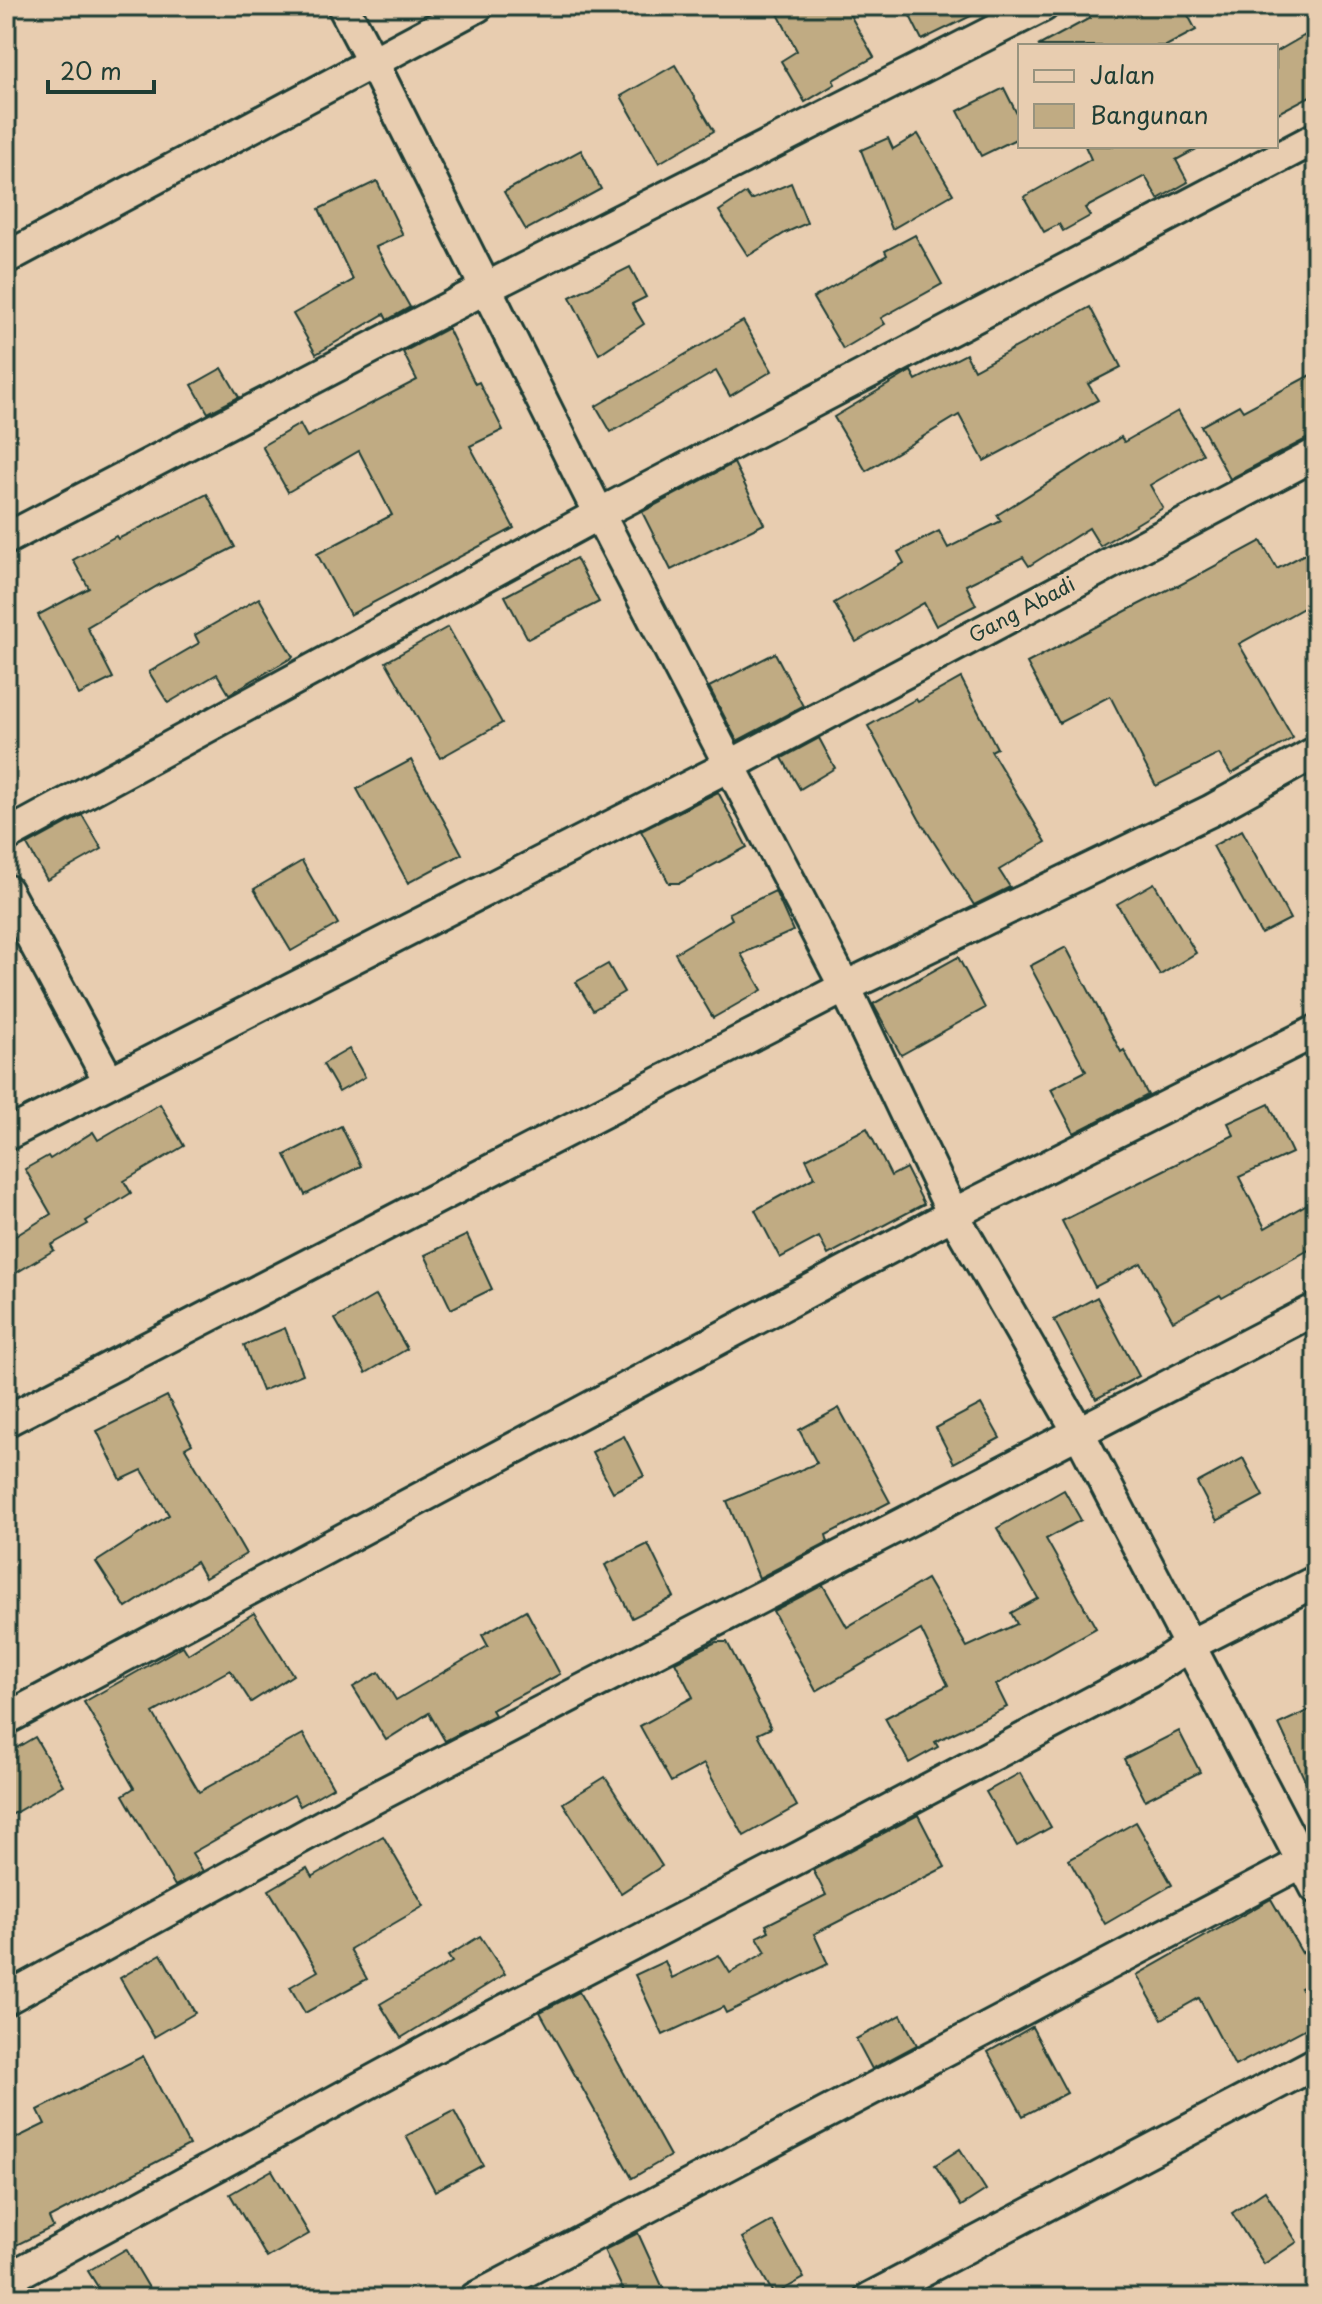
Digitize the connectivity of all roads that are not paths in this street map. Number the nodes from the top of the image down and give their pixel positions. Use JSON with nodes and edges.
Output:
{"nodes":[{"id":1,"x":343,"y":6,"type":"edge"},
{"id":2,"x":478,"y":6,"type":"edge"},
{"id":3,"x":1043,"y":6,"type":"edge"},
{"id":4,"x":372,"y":61,"type":"junction"},
{"id":5,"x":1316,"y":138,"type":"edge"},
{"id":6,"x":6,"y":258,"type":"edge"},
{"id":7,"x":486,"y":288,"type":"junction"},
{"id":8,"x":1316,"y":454,"type":"edge"},
{"id":9,"x":599,"y":514,"type":"junction"},
{"id":10,"x":6,"y":539,"type":"edge"},
{"id":11,"x":1316,"y":752,"type":"edge"},
{"id":12,"x":729,"y":766,"type":"junction"},
{"id":13,"x":6,"y":836,"type":"edge"},
{"id":14,"x":6,"y":890,"type":"edge"},
{"id":15,"x":845,"y":987,"type":"junction"},
{"id":16,"x":1316,"y":1031,"type":"edge"},
{"id":17,"x":109,"y":1081,"type":"junction"},
{"id":18,"x":6,"y":1135,"type":"edge"},
{"id":19,"x":953,"y":1214,"type":"junction"},
{"id":20,"x":1316,"y":1309,"type":"edge"},
{"id":21,"x":6,"y":1421,"type":"edge"},
{"id":22,"x":1079,"y":1433,"type":"junction"},
{"id":23,"x":1316,"y":1581,"type":"edge"},
{"id":24,"x":1190,"y":1645,"type":"junction"},
{"id":25,"x":6,"y":1719,"type":"edge"},
{"id":26,"x":1311,"y":1869,"type":"edge"},
{"id":27,"x":6,"y":1999,"type":"edge"},
{"id":28,"x":1316,"y":2063,"type":"edge"},
{"id":29,"x":6,"y":2280,"type":"edge"},
{"id":30,"x":475,"y":2298,"type":"edge"},
{"id":31,"x":870,"y":2298,"type":"edge"}],
"edges":[{"from":1,"to":4,"type":"street"},
{"from":2,"to":4,"type":"street"},
{"from":3,"to":7,"type":"street"},
{"from":4,"to":6,"type":"street"},
{"from":4,"to":7,"type":"street"},
{"from":5,"to":9,"type":"street"},
{"from":7,"to":9,"type":"street"},
{"from":7,"to":10,"type":"street"},
{"from":8,"to":12,"type":"street","name":"Gang Abadi"},
{"from":9,"to":12,"type":"street"},
{"from":9,"to":13,"type":"street"},
{"from":11,"to":15,"type":"street"},
{"from":12,"to":15,"type":"street"},
{"from":12,"to":17,"type":"street","name":"Gang Abadi"},
{"from":14,"to":17,"type":"street"},
{"from":15,"to":19,"type":"street"},
{"from":15,"to":21,"type":"street"},
{"from":16,"to":19,"type":"street"},
{"from":17,"to":18,"type":"street","name":"Gang Abadi"},
{"from":19,"to":22,"type":"street"},
{"from":19,"to":25,"type":"street"},
{"from":20,"to":22,"type":"street"},
{"from":22,"to":24,"type":"street"},
{"from":22,"to":27,"type":"street"},
{"from":23,"to":24,"type":"street"},
{"from":24,"to":26,"type":"street"},
{"from":24,"to":29,"type":"street"},
{"from":26,"to":30,"type":"street"},
{"from":28,"to":31,"type":"street"}]}
